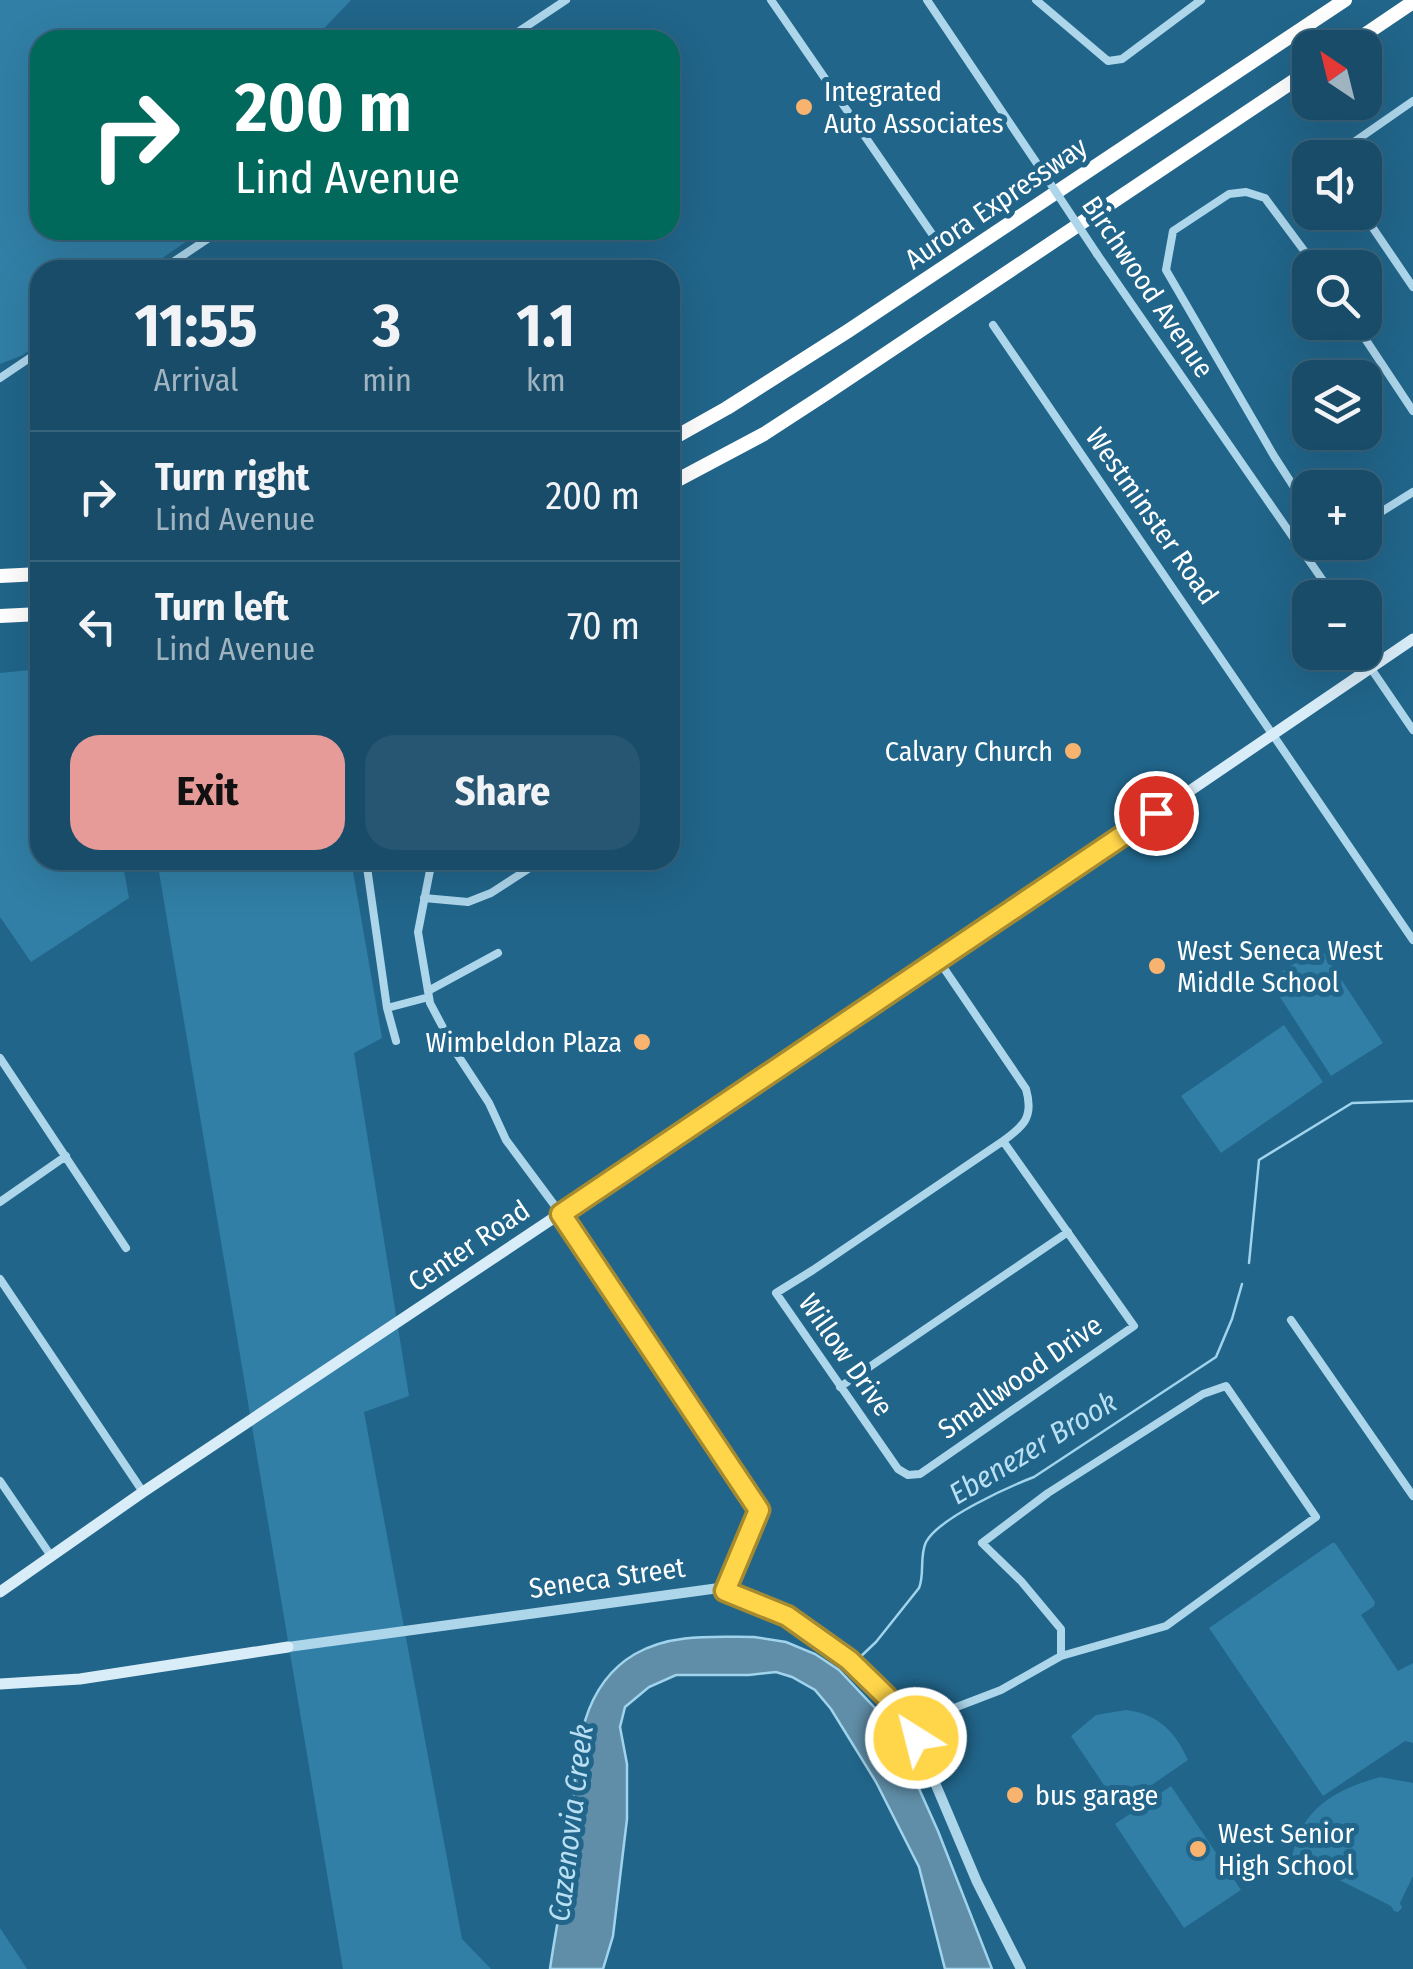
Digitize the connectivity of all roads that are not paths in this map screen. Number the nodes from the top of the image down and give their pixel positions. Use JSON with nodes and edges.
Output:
{"nodes":[{"id":1,"x":566,"y":0,"type":"edge"},
{"id":2,"x":771,"y":0,"type":"edge"},
{"id":3,"x":927,"y":0,"type":"edge"},
{"id":4,"x":1036,"y":0,"type":"edge"},
{"id":5,"x":1201,"y":0,"type":"edge"},
{"id":6,"x":1331,"y":0,"type":"edge"},
{"id":7,"x":1345,"y":0,"type":"edge"},
{"id":8,"x":1413,"y":2,"type":"edge"},
{"id":9,"x":521,"y":30,"type":"edge"},
{"id":10,"x":1299,"y":30,"type":"edge"},
{"id":11,"x":1302,"y":30,"type":"edge"},
{"id":12,"x":1372,"y":30,"type":"edge"},
{"id":13,"x":1292,"y":37,"type":"edge"},
{"id":14,"x":1292,"y":82,"type":"edge"},
{"id":15,"x":1413,"y":101,"type":"edge"},
{"id":16,"x":1357,"y":140,"type":"edge"},
{"id":17,"x":1374,"y":230,"type":"edge"},
{"id":18,"x":206,"y":240,"type":"edge"},
{"id":19,"x":939,"y":244,"type":"dead end"},
{"id":20,"x":1303,"y":250,"type":"edge"},
{"id":21,"x":176,"y":260,"type":"edge"},
{"id":22,"x":1413,"y":287,"type":"edge"},
{"id":23,"x":994,"y":325,"type":"dead end"},
{"id":24,"x":1366,"y":340,"type":"edge"},
{"id":25,"x":30,"y":358,"type":"edge"},
{"id":26,"x":0,"y":378,"type":"edge"},
{"id":27,"x":1413,"y":411,"type":"edge"},
{"id":28,"x":680,"y":434,"type":"edge"},
{"id":29,"x":680,"y":479,"type":"edge"},
{"id":30,"x":1292,"y":484,"type":"edge"},
{"id":31,"x":1412,"y":496,"type":"edge"},
{"id":32,"x":1382,"y":513,"type":"edge"},
{"id":33,"x":30,"y":574,"type":"edge"},
{"id":34,"x":0,"y":576,"type":"edge"},
{"id":35,"x":1323,"y":580,"type":"edge"},
{"id":36,"x":30,"y":614,"type":"edge"},
{"id":37,"x":0,"y":616,"type":"edge"},
{"id":38,"x":1413,"y":638,"type":"edge"},
{"id":39,"x":1382,"y":659,"type":"edge"},
{"id":40,"x":1366,"y":670,"type":"edge"},
{"id":41,"x":1378,"y":670,"type":"edge"},
{"id":42,"x":1413,"y":730,"type":"edge"},
{"id":43,"x":1273,"y":733,"type":"junction"},
{"id":44,"x":367,"y":870,"type":"edge"},
{"id":45,"x":430,"y":870,"type":"edge"},
{"id":46,"x":527,"y":870,"type":"edge"},
{"id":47,"x":424,"y":898,"type":"junction"},
{"id":48,"x":1413,"y":940,"type":"edge"},
{"id":49,"x":498,"y":952,"type":"dead end"},
{"id":50,"x":939,"y":961,"type":"junction"},
{"id":51,"x":429,"y":994,"type":"junction"},
{"id":52,"x":387,"y":1008,"type":"junction"},
{"id":53,"x":396,"y":1042,"type":"dead end"},
{"id":54,"x":0,"y":1058,"type":"edge"},
{"id":55,"x":1003,"y":1141,"type":"junction"},
{"id":56,"x":66,"y":1156,"type":"junction"},
{"id":57,"x":0,"y":1202,"type":"edge"},
{"id":58,"x":561,"y":1214,"type":"junction"},
{"id":59,"x":1068,"y":1232,"type":"junction"},
{"id":60,"x":126,"y":1248,"type":"dead end"},
{"id":61,"x":0,"y":1279,"type":"edge"},
{"id":62,"x":1290,"y":1320,"type":"dead end"},
{"id":63,"x":840,"y":1388,"type":"junction"},
{"id":64,"x":894,"y":1463,"type":"joint"},
{"id":65,"x":0,"y":1481,"type":"edge"},
{"id":66,"x":143,"y":1492,"type":"junction"},
{"id":67,"x":1413,"y":1496,"type":"edge"},
{"id":68,"x":51,"y":1556,"type":"junction"},
{"id":69,"x":725,"y":1591,"type":"junction"},
{"id":70,"x":0,"y":1592,"type":"edge"},
{"id":71,"x":288,"y":1647,"type":"joint"},
{"id":72,"x":1061,"y":1656,"type":"junction"},
{"id":73,"x":0,"y":1684,"type":"edge"},
{"id":74,"x":907,"y":1726,"type":"junction"},
{"id":75,"x":1021,"y":1969,"type":"edge"}],
"edges":[{"from":1,"to":9,"type":"street"},
{"from":2,"to":19,"type":"street"},
{"from":3,"to":35,"type":"street","name":"Birchwood Avenue","bridge":true},
{"from":4,"to":5,"type":"street"},
{"from":6,"to":10,"type":"highway"},
{"from":7,"to":11,"type":"highway","name":"Aurora Expressway"},
{"from":8,"to":12,"type":"highway"},
{"from":13,"to":28,"type":"highway","name":"Aurora Expressway"},
{"from":14,"to":29,"type":"highway"},
{"from":15,"to":16,"type":"street"},
{"from":17,"to":22,"type":"street"},
{"from":18,"to":21,"type":"street"},
{"from":20,"to":30,"type":"street"},
{"from":23,"to":43,"type":"street","name":"Westminster Road"},
{"from":24,"to":27,"type":"street"},
{"from":25,"to":26,"type":"street"},
{"from":31,"to":32,"type":"street"},
{"from":33,"to":34,"type":"highway"},
{"from":36,"to":37,"type":"highway"},
{"from":38,"to":39,"type":"main road","name":"Center Road"},
{"from":40,"to":43,"type":"main road","name":"Center Road"},
{"from":41,"to":42,"type":"street"},
{"from":43,"to":48,"type":"street","name":"Westminster Road"},
{"from":43,"to":50,"type":"main road","name":"Center Road"},
{"from":44,"to":52,"type":"street"},
{"from":45,"to":47,"type":"street"},
{"from":46,"to":47,"type":"street"},
{"from":47,"to":51,"type":"street"},
{"from":49,"to":51,"type":"street"},
{"from":50,"to":55,"type":"street"},
{"from":50,"to":58,"type":"main road","name":"Center Road"},
{"from":51,"to":52,"type":"street"},
{"from":51,"to":58,"type":"street"},
{"from":52,"to":53,"type":"street"},
{"from":54,"to":56,"type":"street"},
{"from":55,"to":59,"type":"street"},
{"from":55,"to":63,"type":"street","name":"Willow Drive"},
{"from":56,"to":57,"type":"street"},
{"from":56,"to":60,"type":"street"},
{"from":58,"to":66,"type":"main road","name":"Center Road"},
{"from":58,"to":69,"type":"street"},
{"from":59,"to":63,"type":"street"},
{"from":59,"to":64,"type":"street","name":"Smallwood Drive"},
{"from":61,"to":66,"type":"street"},
{"from":62,"to":67,"type":"street"},
{"from":63,"to":64,"type":"street","name":"Willow Drive"},
{"from":65,"to":68,"type":"street"},
{"from":66,"to":68,"type":"main road","name":"Center Road"},
{"from":68,"to":70,"type":"main road","name":"Center Road"},
{"from":69,"to":71,"type":"street","name":"Seneca Street"},
{"from":69,"to":74,"type":"street","name":"Seneca Street"},
{"from":71,"to":73,"type":"main road","name":"Seneca Street"},
{"from":72,"to":72,"type":"street"},
{"from":72,"to":74,"type":"street"},
{"from":74,"to":75,"type":"street","name":"Seneca Street"}]}
